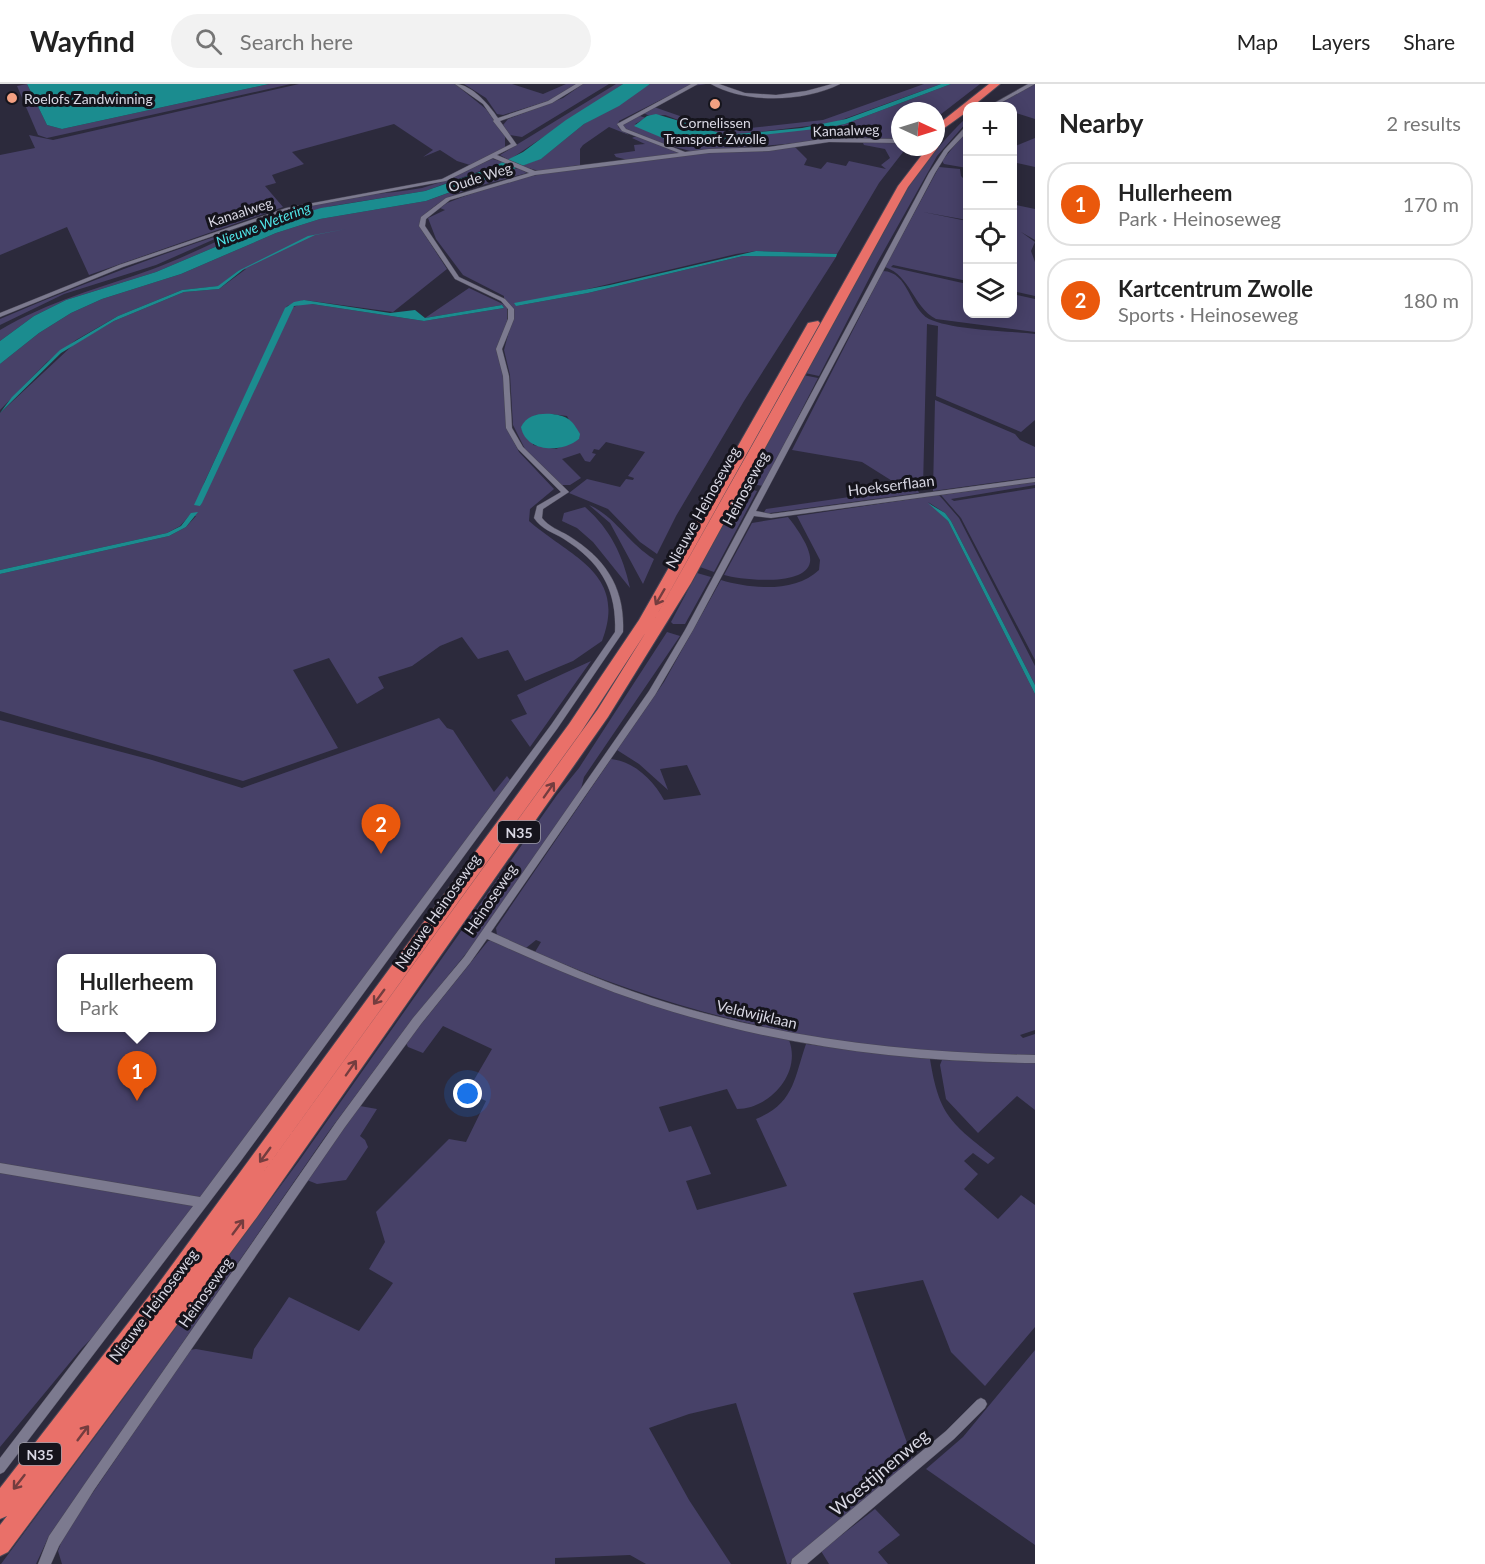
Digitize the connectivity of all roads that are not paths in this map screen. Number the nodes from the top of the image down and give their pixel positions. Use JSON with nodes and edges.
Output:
{"nodes":[{"id":1,"x":458,"y":84,"type":"edge"},
{"id":2,"x":580,"y":84,"type":"edge"},
{"id":3,"x":695,"y":84,"type":"edge"},
{"id":4,"x":714,"y":84,"type":"edge"},
{"id":5,"x":837,"y":84,"type":"edge"},
{"id":6,"x":994,"y":84,"type":"edge"},
{"id":7,"x":1032,"y":84,"type":"edge"},
{"id":8,"x":1005,"y":86,"type":"dead end"},
{"id":9,"x":982,"y":102,"type":"edge"},
{"id":10,"x":999,"y":102,"type":"edge"},
{"id":11,"x":963,"y":118,"type":"edge"},
{"id":12,"x":496,"y":121,"type":"junction"},
{"id":13,"x":945,"y":124,"type":"edge"},
{"id":14,"x":963,"y":132,"type":"edge"},
{"id":15,"x":945,"y":135,"type":"edge"},
{"id":16,"x":891,"y":141,"type":"edge"},
{"id":17,"x":686,"y":154,"type":"junction"},
{"id":18,"x":914,"y":156,"type":"edge"},
{"id":19,"x":926,"y":156,"type":"edge"},
{"id":20,"x":497,"y":157,"type":"junction"},
{"id":21,"x":531,"y":171,"type":"junction"},
{"id":22,"x":0,"y":315,"type":"edge"},
{"id":23,"x":1035,"y":480,"type":"edge"},
{"id":24,"x":751,"y":513,"type":"junction"},
{"id":25,"x":486,"y":934,"type":"junction"},
{"id":26,"x":1035,"y":1059,"type":"edge"},
{"id":27,"x":0,"y":1167,"type":"edge"},
{"id":28,"x":203,"y":1203,"type":"junction"},
{"id":29,"x":981,"y":1404,"type":"dead end"},
{"id":30,"x":0,"y":1468,"type":"edge"},
{"id":31,"x":0,"y":1507,"type":"edge"},
{"id":32,"x":0,"y":1544,"type":"edge"},
{"id":33,"x":44,"y":1564,"type":"edge"},
{"id":34,"x":797,"y":1564,"type":"edge"}],
"edges":[{"from":1,"to":12,"type":"street"},
{"from":2,"to":12,"type":"street"},
{"from":3,"to":17,"type":"street","name":"Kanaalweg"},
{"from":4,"to":5,"type":"street"},
{"from":6,"to":13,"type":"highway"},
{"from":7,"to":10,"type":"street"},
{"from":8,"to":9,"type":"highway"},
{"from":11,"to":15,"type":"highway"},
{"from":12,"to":20,"type":"street","name":"Kanaalweg"},
{"from":14,"to":24,"type":"street","name":"Heinoseweg"},
{"from":16,"to":17,"type":"street","name":"Kanaalweg"},
{"from":17,"to":21,"type":"street","name":"Kanaalweg"},
{"from":18,"to":31,"type":"highway","name":"Nieuwe Heinoseweg","number":"N35","one_way":true},
{"from":32,"to":19,"type":"highway","name":"Nieuwe Heinoseweg","number":"N35","one_way":true},
{"from":20,"to":21,"type":"street"},
{"from":20,"to":22,"type":"street","name":"Kanaalweg"},
{"from":21,"to":28,"type":"street","name":"Oude Weg"},
{"from":23,"to":24,"type":"street","name":"Hoekserflaan"},
{"from":24,"to":25,"type":"street","name":"Heinoseweg"},
{"from":25,"to":26,"type":"street","name":"Veldwijklaan"},
{"from":25,"to":33,"type":"street","name":"Heinoseweg"},
{"from":27,"to":28,"type":"street"},
{"from":28,"to":30,"type":"street"},
{"from":29,"to":34,"type":"street","name":"Woestijnenweg"}]}
